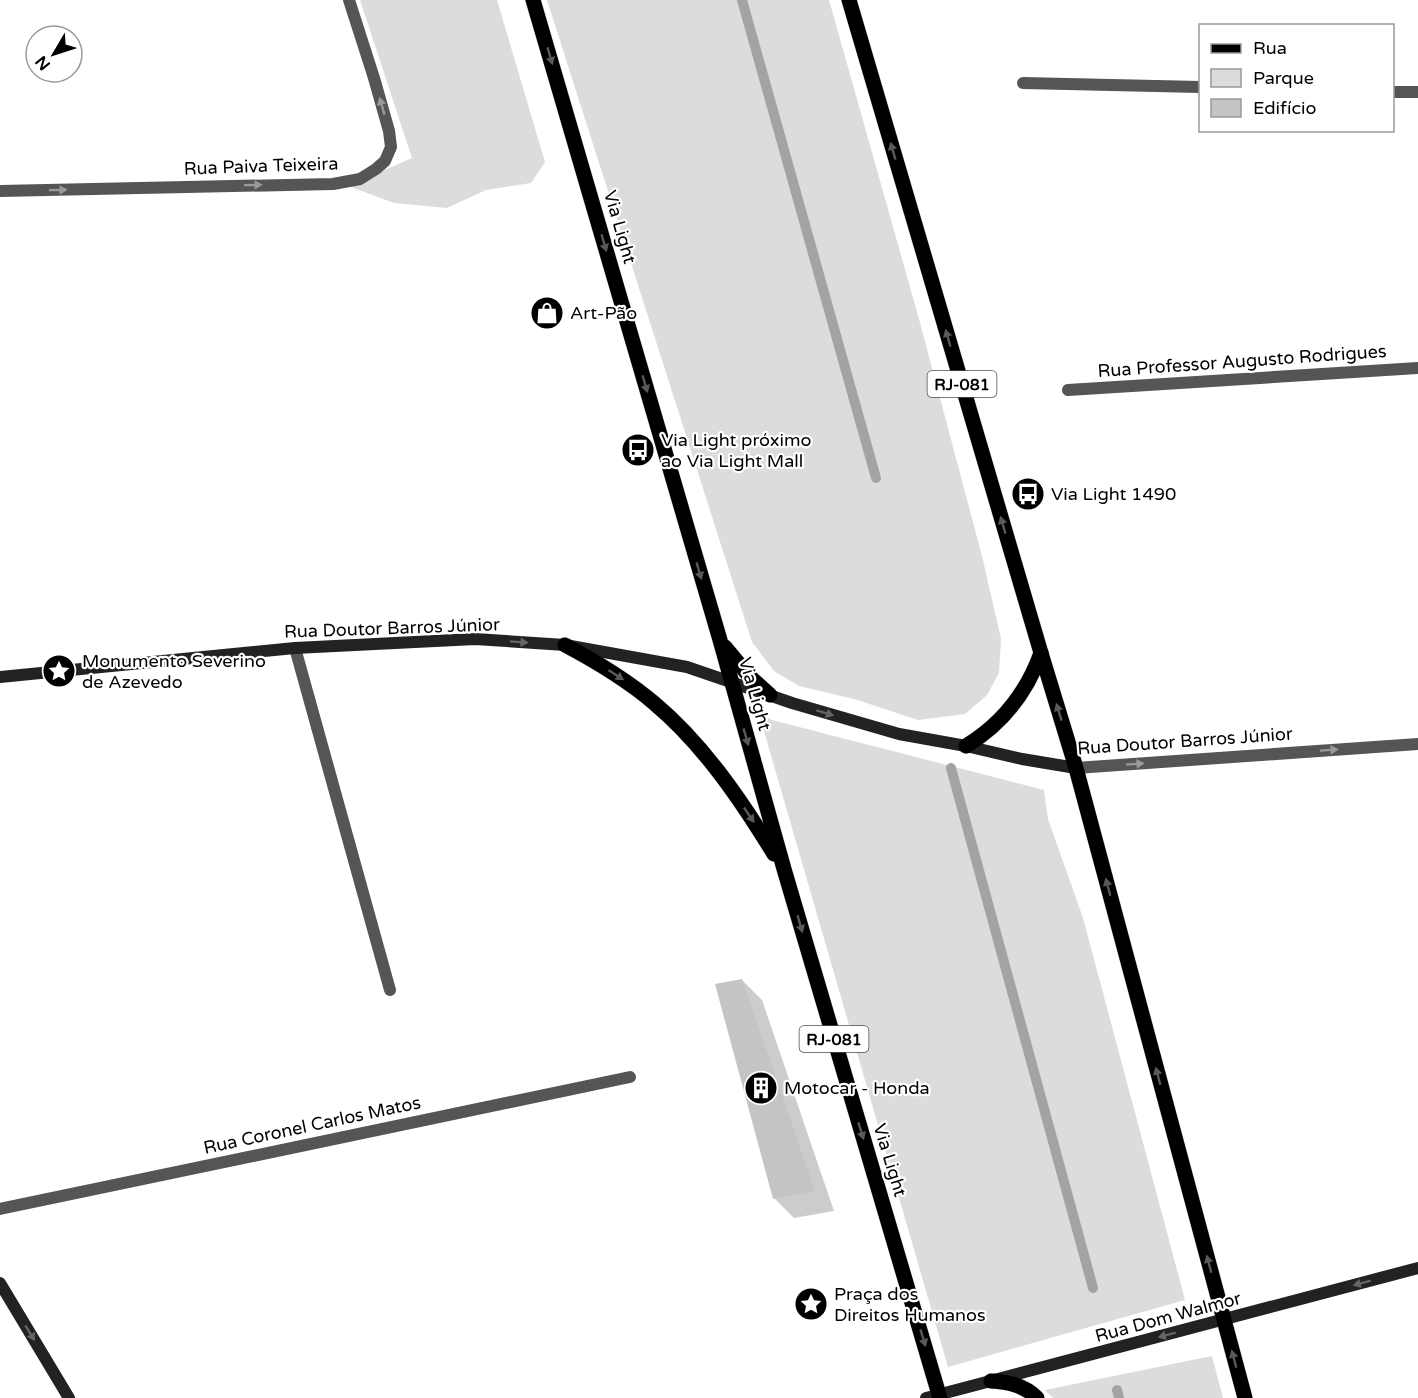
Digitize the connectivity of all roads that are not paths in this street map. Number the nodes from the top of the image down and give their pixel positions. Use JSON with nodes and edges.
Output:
{"nodes":[{"id":1,"x":349,"y":0,"type":"edge"},
{"id":2,"x":533,"y":0,"type":"edge"},
{"id":3,"x":849,"y":0,"type":"edge"},
{"id":4,"x":1023,"y":83,"type":"dead end"},
{"id":5,"x":1199,"y":87,"type":"edge"},
{"id":6,"x":1394,"y":92,"type":"edge"},
{"id":7,"x":1418,"y":92,"type":"edge"},
{"id":8,"x":0,"y":191,"type":"edge"},
{"id":9,"x":1418,"y":368,"type":"edge"},
{"id":10,"x":1068,"y":390,"type":"dead end"},
{"id":11,"x":720,"y":640,"type":"junction"},
{"id":12,"x":566,"y":645,"type":"junction"},
{"id":13,"x":295,"y":648,"type":"junction"},
{"id":14,"x":1041,"y":653,"type":"junction"},
{"id":15,"x":0,"y":677,"type":"edge"},
{"id":16,"x":730,"y":680,"type":"junction"},
{"id":17,"x":770,"y":694,"type":"junction"},
{"id":18,"x":1418,"y":744,"type":"edge"},
{"id":19,"x":966,"y":746,"type":"junction"},
{"id":20,"x":1076,"y":768,"type":"junction"},
{"id":21,"x":784,"y":869,"type":"junction"},
{"id":22,"x":390,"y":990,"type":"dead end"},
{"id":23,"x":630,"y":1077,"type":"dead end"},
{"id":24,"x":0,"y":1209,"type":"edge"},
{"id":25,"x":1418,"y":1268,"type":"edge"},
{"id":26,"x":0,"y":1283,"type":"edge"},
{"id":27,"x":1224,"y":1321,"type":"junction"},
{"id":28,"x":991,"y":1381,"type":"junction"},
{"id":29,"x":935,"y":1397,"type":"edge"},
{"id":30,"x":69,"y":1398,"type":"edge"},
{"id":31,"x":1037,"y":1398,"type":"edge"},
{"id":32,"x":1245,"y":1398,"type":"edge"}],
"edges":[{"from":8,"to":1,"type":"street","name":"Rua Paiva Teixeira","one_way":true},
{"from":2,"to":11,"type":"main road","name":"Via Light","number":"RJ-081","one_way":true},
{"from":14,"to":3,"type":"main road","number":"RJ-081","one_way":true},
{"from":4,"to":5,"type":"street"},
{"from":6,"to":7,"type":"street"},
{"from":9,"to":10,"type":"street","name":"Rua Professor Augusto Rodrigues"},
{"from":11,"to":16,"type":"main road","name":"Via Light","number":"RJ-081"},
{"from":11,"to":17,"type":"main road"},
{"from":13,"to":12,"type":"main road","name":"Rua Doutor Barros Júnior","one_way":true},
{"from":12,"to":16,"type":"main road","name":"Rua Doutor Barros Júnior"},
{"from":12,"to":21,"type":"main road","one_way":true},
{"from":13,"to":15,"type":"main road","name":"Rua Doutor Barros Júnior"},
{"from":13,"to":22,"type":"street"},
{"from":14,"to":19,"type":"main road"},
{"from":20,"to":14,"type":"main road","number":"RJ-081","one_way":true},
{"from":16,"to":17,"type":"main road","name":"Rua Doutor Barros Júnior"},
{"from":16,"to":21,"type":"main road","name":"Via Light","number":"RJ-081","one_way":true},
{"from":17,"to":19,"type":"main road","name":"Rua Doutor Barros Júnior","one_way":true},
{"from":20,"to":18,"type":"street","name":"Rua Doutor Barros Júnior","one_way":true},
{"from":19,"to":20,"type":"main road","name":"Rua Doutor Barros Júnior"},
{"from":27,"to":20,"type":"main road","number":"RJ-081","one_way":true},
{"from":21,"to":29,"type":"main road","name":"Via Light","number":"RJ-081","one_way":true},
{"from":23,"to":24,"type":"street","name":"Rua Coronel Carlos Matos"},
{"from":25,"to":27,"type":"main road","name":"Rua Dom Walmor","one_way":true},
{"from":26,"to":30,"type":"main road","one_way":true},
{"from":27,"to":28,"type":"main road","name":"Rua Dom Walmor","one_way":true},
{"from":32,"to":27,"type":"main road","number":"RJ-081","one_way":true},
{"from":28,"to":29,"type":"main road","name":"Rua Dom Walmor"},
{"from":28,"to":31,"type":"main road"}]}
